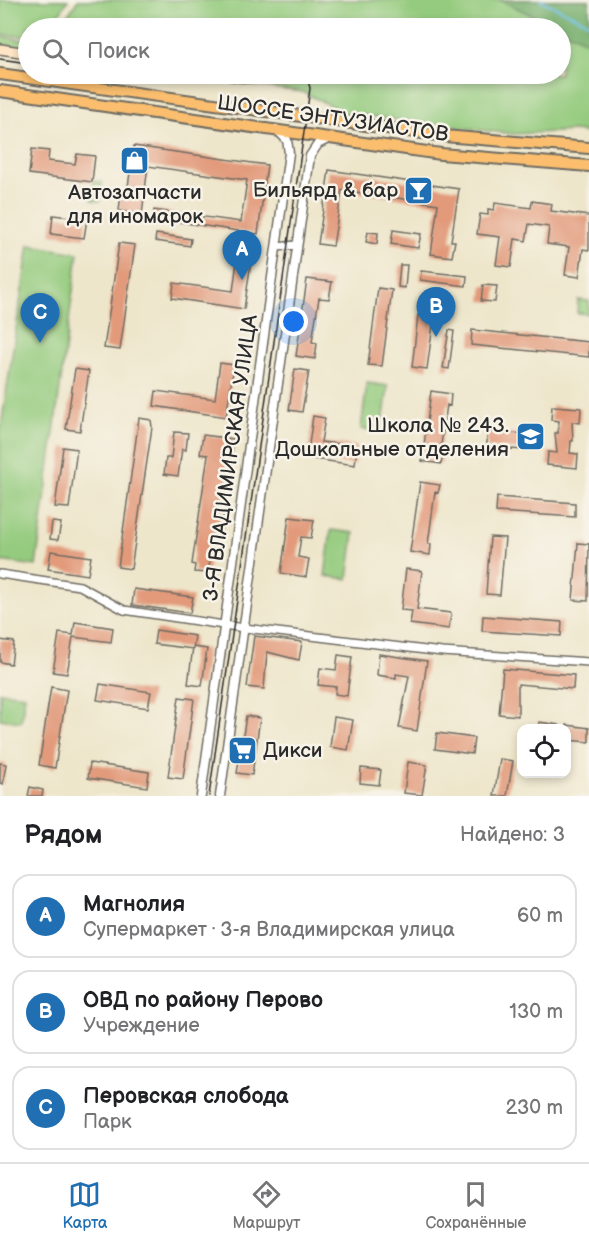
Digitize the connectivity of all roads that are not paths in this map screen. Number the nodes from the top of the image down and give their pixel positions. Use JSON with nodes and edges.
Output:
{"nodes":[{"id":1,"x":0,"y":49,"type":"edge"},
{"id":2,"x":18,"y":52,"type":"edge"},
{"id":3,"x":0,"y":74,"type":"edge"},
{"id":4,"x":18,"y":76,"type":"edge"},
{"id":5,"x":72,"y":84,"type":"edge"},
{"id":6,"x":84,"y":84,"type":"edge"},
{"id":7,"x":87,"y":86,"type":"junction"},
{"id":8,"x":0,"y":91,"type":"edge"},
{"id":9,"x":276,"y":129,"type":"junction"},
{"id":10,"x":332,"y":138,"type":"junction"},
{"id":11,"x":589,"y":148,"type":"edge"},
{"id":12,"x":589,"y":166,"type":"edge"},
{"id":13,"x":296,"y":245,"type":"junction"},
{"id":14,"x":277,"y":247,"type":"junction"},
{"id":15,"x":0,"y":574,"type":"edge"},
{"id":16,"x":224,"y":625,"type":"junction"},
{"id":17,"x":243,"y":628,"type":"junction"},
{"id":18,"x":589,"y":662,"type":"edge"},
{"id":19,"x":201,"y":796,"type":"edge"},
{"id":20,"x":220,"y":796,"type":"edge"}],
"edges":[{"from":1,"to":2,"type":"main road"},
{"from":3,"to":4,"type":"main road","name":"ШОССЕ ЭНТУЗИАСТОВ"},
{"from":5,"to":7,"type":"main road","name":"ШОССЕ ЭНТУЗИАСТОВ"},
{"from":6,"to":7,"type":"main road"},
{"from":7,"to":11,"type":"main road","name":"ШОССЕ ЭНТУЗИАСТОВ"},
{"from":8,"to":9,"type":"main road","name":"ШОССЕ ЭНТУЗИАСТОВ"},
{"from":9,"to":10,"type":"main road","name":"ШОССЕ ЭНТУЗИАСТОВ"},
{"from":9,"to":14,"type":"street","name":"3-Я ВЛАДИМИРСКАЯ УЛИЦА"},
{"from":10,"to":12,"type":"main road","name":"ШОССЕ ЭНТУЗИАСТОВ"},
{"from":10,"to":13,"type":"street","name":"3-Я ВЛАДИМИРСКАЯ УЛИЦА"},
{"from":13,"to":14,"type":"street"},
{"from":13,"to":17,"type":"street","name":"3-Я ВЛАДИМИРСКАЯ УЛИЦА"},
{"from":14,"to":16,"type":"street","name":"3-Я ВЛАДИМИРСКАЯ УЛИЦА"},
{"from":15,"to":16,"type":"street"},
{"from":16,"to":17,"type":"street"},
{"from":16,"to":19,"type":"street","name":"3-Я ВЛАДИМИРСКАЯ УЛИЦА"},
{"from":17,"to":18,"type":"street"},
{"from":17,"to":20,"type":"street","name":"3-Я ВЛАДИМИРСКАЯ УЛИЦА"}]}
